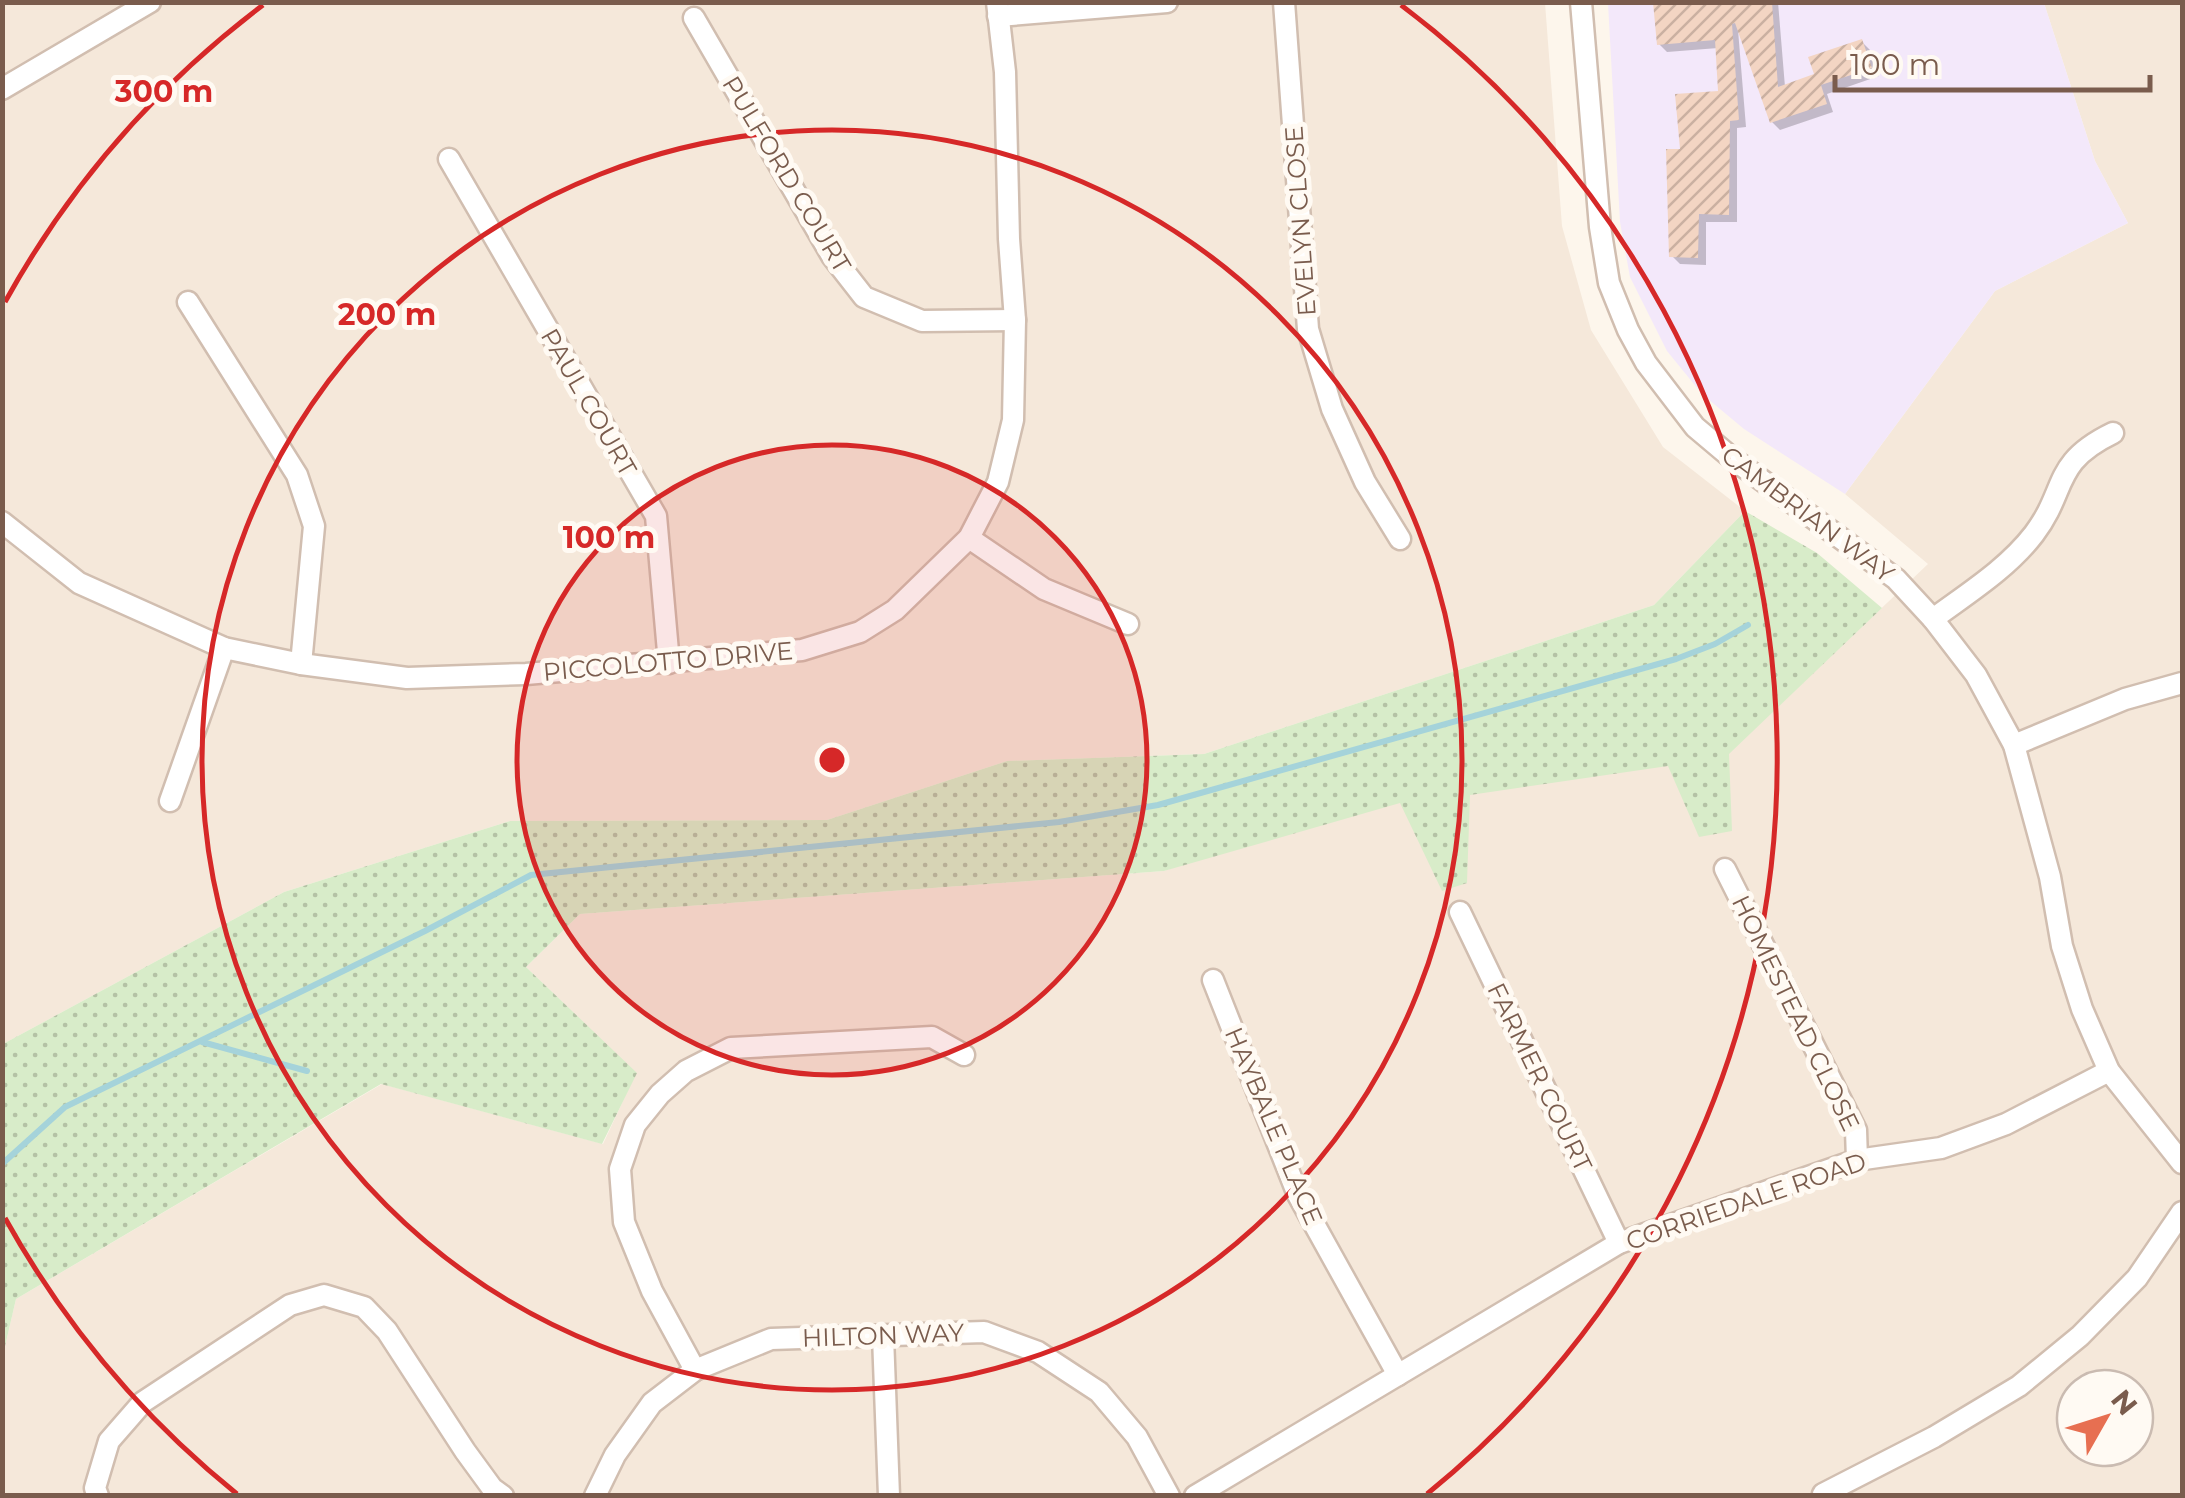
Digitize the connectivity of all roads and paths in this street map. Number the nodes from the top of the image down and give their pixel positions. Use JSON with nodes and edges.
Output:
{"nodes":[{"id":1,"x":150,"y":2,"type":"edge"},
{"id":2,"x":1167,"y":2,"type":"edge"},
{"id":3,"x":1284,"y":2,"type":"edge"},
{"id":4,"x":1581,"y":2,"type":"edge"},
{"id":5,"x":998,"y":9,"type":"edge"},
{"id":6,"x":694,"y":18,"type":"dead end"},
{"id":7,"x":2,"y":89,"type":"edge"},
{"id":8,"x":449,"y":160,"type":"dead end"},
{"id":9,"x":188,"y":302,"type":"dead end"},
{"id":10,"x":1014,"y":320,"type":"junction"},
{"id":11,"x":2113,"y":433,"type":"dead end"},
{"id":12,"x":2,"y":522,"type":"edge"},
{"id":13,"x":969,"y":538,"type":"junction"},
{"id":14,"x":1400,"y":539,"type":"dead end"},
{"id":15,"x":1933,"y":619,"type":"junction"},
{"id":16,"x":1128,"y":624,"type":"dead end"},
{"id":17,"x":224,"y":648,"type":"junction"},
{"id":18,"x":669,"y":663,"type":"junction"},
{"id":19,"x":301,"y":664,"type":"junction"},
{"id":20,"x":2182,"y":683,"type":"edge"},
{"id":21,"x":2014,"y":745,"type":"junction"},
{"id":22,"x":170,"y":801,"type":"dead end"},
{"id":23,"x":1726,"y":869,"type":"dead end"},
{"id":24,"x":1460,"y":912,"type":"dead end"},
{"id":25,"x":1213,"y":980,"type":"dead end"},
{"id":26,"x":964,"y":1055,"type":"dead end"},
{"id":27,"x":2109,"y":1071,"type":"junction"},
{"id":28,"x":1857,"y":1160,"type":"junction"},
{"id":29,"x":2182,"y":1163,"type":"edge"},
{"id":30,"x":2182,"y":1212,"type":"edge"},
{"id":31,"x":1619,"y":1242,"type":"junction"},
{"id":32,"x":883,"y":1336,"type":"junction"},
{"id":33,"x":695,"y":1370,"type":"junction"},
{"id":34,"x":1398,"y":1374,"type":"junction"},
{"id":35,"x":1824,"y":1494,"type":"edge"},
{"id":36,"x":98,"y":1496,"type":"edge"},
{"id":37,"x":502,"y":1496,"type":"edge"},
{"id":38,"x":596,"y":1496,"type":"edge"},
{"id":39,"x":889,"y":1496,"type":"edge"},
{"id":40,"x":1169,"y":1496,"type":"edge"},
{"id":41,"x":1194,"y":1496,"type":"edge"}],
"edges":[{"from":1,"to":7,"type":"street"},
{"from":2,"to":5,"type":"street"},
{"from":3,"to":14,"type":"street","name":"EVELYN CLOSE"},
{"from":4,"to":15,"type":"street","name":"CAMBRIAN WAY"},
{"from":5,"to":10,"type":"street","name":"PICCOLOTTO DRIVE"},
{"from":6,"to":10,"type":"street","name":"PULFORD COURT"},
{"from":8,"to":18,"type":"street","name":"PAUL COURT"},
{"from":9,"to":19,"type":"street"},
{"from":10,"to":13,"type":"street","name":"PICCOLOTTO DRIVE"},
{"from":11,"to":15,"type":"street"},
{"from":12,"to":17,"type":"street","name":"PICCOLOTTO DRIVE"},
{"from":13,"to":16,"type":"street"},
{"from":13,"to":18,"type":"street","name":"PICCOLOTTO DRIVE"},
{"from":15,"to":21,"type":"street","name":"CAMBRIAN WAY"},
{"from":17,"to":19,"type":"street","name":"PICCOLOTTO DRIVE"},
{"from":17,"to":22,"type":"street"},
{"from":18,"to":19,"type":"street","name":"PICCOLOTTO DRIVE"},
{"from":20,"to":21,"type":"street"},
{"from":21,"to":27,"type":"street","name":"CAMBRIAN WAY"},
{"from":23,"to":28,"type":"street","name":"HOMESTEAD CLOSE"},
{"from":24,"to":31,"type":"street","name":"FARMER COURT"},
{"from":25,"to":34,"type":"street","name":"HAYBALE PLACE"},
{"from":26,"to":33,"type":"street"},
{"from":27,"to":28,"type":"street","name":"CORRIEDALE ROAD"},
{"from":27,"to":29,"type":"street","name":"CAMBRIAN WAY"},
{"from":28,"to":31,"type":"street","name":"CORRIEDALE ROAD"},
{"from":30,"to":35,"type":"street"},
{"from":31,"to":34,"type":"street","name":"CORRIEDALE ROAD"},
{"from":32,"to":33,"type":"street","name":"HILTON WAY"},
{"from":32,"to":39,"type":"street"},
{"from":32,"to":40,"type":"street","name":"HILTON WAY"},
{"from":33,"to":38,"type":"street","name":"HILTON WAY"},
{"from":34,"to":41,"type":"street","name":"CORRIEDALE ROAD"},
{"from":36,"to":37,"type":"street"}]}
